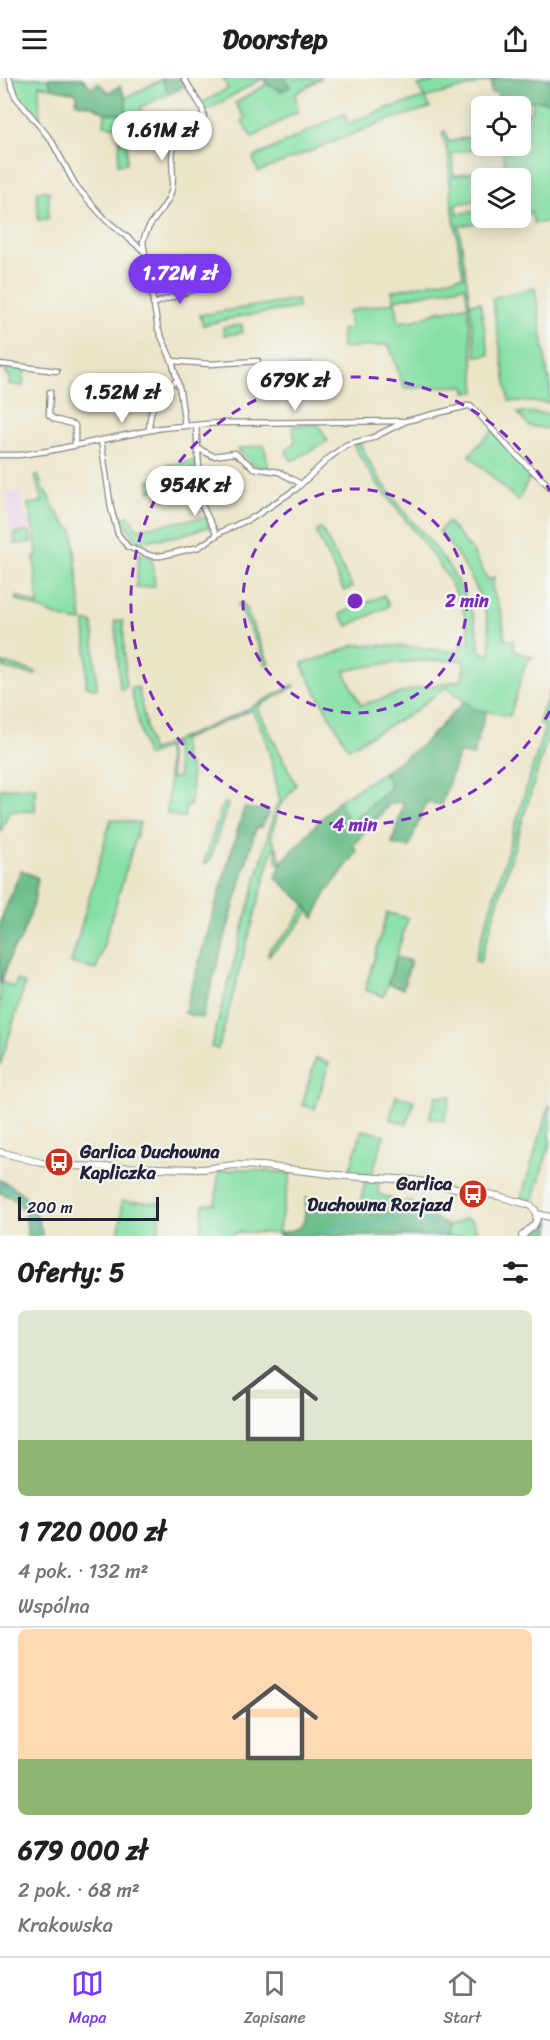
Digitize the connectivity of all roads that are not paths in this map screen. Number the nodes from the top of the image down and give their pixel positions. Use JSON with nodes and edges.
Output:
{"nodes":[{"id":1,"x":9,"y":78,"type":"edge"},
{"id":2,"x":184,"y":78,"type":"edge"},
{"id":3,"x":144,"y":251,"type":"junction"},
{"id":4,"x":201,"y":287,"type":"dead end"},
{"id":5,"x":153,"y":304,"type":"junction"},
{"id":6,"x":172,"y":361,"type":"junction"},
{"id":7,"x":258,"y":361,"type":"dead end"},
{"id":8,"x":0,"y":364,"type":"edge"},
{"id":9,"x":57,"y":371,"type":"dead end"},
{"id":10,"x":177,"y":381,"type":"junction"},
{"id":11,"x":50,"y":392,"type":"dead end"},
{"id":12,"x":406,"y":421,"type":"junction"},
{"id":13,"x":196,"y":425,"type":"junction"},
{"id":14,"x":185,"y":426,"type":"junction"},
{"id":15,"x":149,"y":429,"type":"junction"},
{"id":16,"x":101,"y":440,"type":"junction"},
{"id":17,"x":75,"y":445,"type":"junction"},
{"id":18,"x":199,"y":449,"type":"junction"},
{"id":19,"x":0,"y":455,"type":"edge"},
{"id":20,"x":301,"y":484,"type":"junction"},
{"id":21,"x":550,"y":487,"type":"edge"},
{"id":22,"x":217,"y":535,"type":"junction"},
{"id":23,"x":0,"y":1152,"type":"edge"},
{"id":24,"x":537,"y":1214,"type":"junction"},
{"id":25,"x":550,"y":1217,"type":"edge"},
{"id":26,"x":522,"y":1236,"type":"edge"}],
"edges":[{"from":1,"to":3,"type":"street"},
{"from":2,"to":3,"type":"street"},
{"from":3,"to":5,"type":"street"},
{"from":4,"to":5,"type":"street"},
{"from":5,"to":6,"type":"street"},
{"from":6,"to":7,"type":"street"},
{"from":6,"to":10,"type":"street"},
{"from":8,"to":9,"type":"street"},
{"from":10,"to":14,"type":"street"},
{"from":10,"to":15,"type":"street"},
{"from":11,"to":17,"type":"street"},
{"from":12,"to":13,"type":"street"},
{"from":12,"to":20,"type":"street"},
{"from":12,"to":21,"type":"street"},
{"from":13,"to":14,"type":"street"},
{"from":13,"to":18,"type":"street"},
{"from":14,"to":15,"type":"street"},
{"from":15,"to":16,"type":"street"},
{"from":16,"to":17,"type":"street"},
{"from":16,"to":22,"type":"street"},
{"from":17,"to":19,"type":"street"},
{"from":18,"to":20,"type":"street"},
{"from":18,"to":22,"type":"street"},
{"from":20,"to":22,"type":"street"},
{"from":23,"to":24,"type":"street"},
{"from":24,"to":25,"type":"street"},
{"from":24,"to":26,"type":"street"}]}
